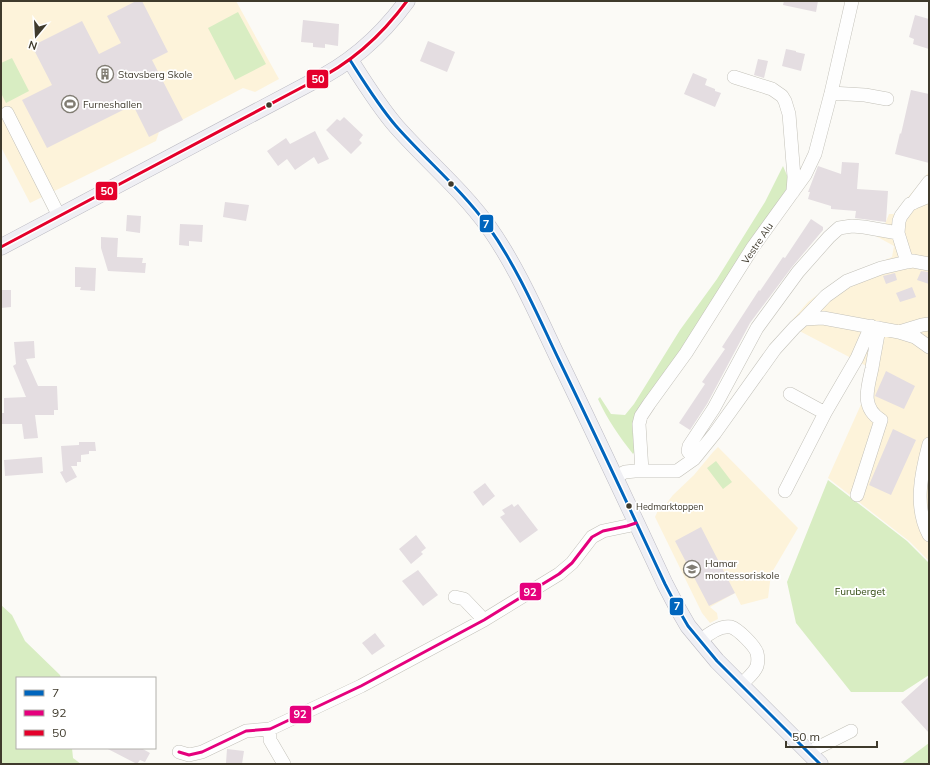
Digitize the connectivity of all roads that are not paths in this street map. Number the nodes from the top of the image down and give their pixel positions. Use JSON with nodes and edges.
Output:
{"nodes":[{"id":1,"x":407,"y":1,"type":"edge"},
{"id":2,"x":852,"y":1,"type":"edge"},
{"id":3,"x":350,"y":60,"type":"junction"},
{"id":4,"x":734,"y":77,"type":"dead end"},
{"id":5,"x":832,"y":93,"type":"junction"},
{"id":6,"x":887,"y":99,"type":"dead end"},
{"id":7,"x":7,"y":113,"type":"dead end"},
{"id":8,"x":929,"y":182,"type":"edge"},
{"id":9,"x":793,"y":192,"type":"junction"},
{"id":10,"x":929,"y":196,"type":"edge"},
{"id":11,"x":913,"y":203,"type":"junction"},
{"id":12,"x":60,"y":216,"type":"junction"},
{"id":13,"x":898,"y":233,"type":"junction"},
{"id":14,"x":1,"y":247,"type":"edge"},
{"id":15,"x":907,"y":262,"type":"junction"},
{"id":16,"x":929,"y":264,"type":"edge"},
{"id":17,"x":804,"y":319,"type":"junction"},
{"id":18,"x":929,"y":324,"type":"edge"},
{"id":19,"x":875,"y":327,"type":"junction"},
{"id":20,"x":899,"y":332,"type":"junction"},
{"id":21,"x":929,"y":347,"type":"edge"},
{"id":22,"x":790,"y":394,"type":"dead end"},
{"id":23,"x":825,"y":413,"type":"junction"},
{"id":24,"x":929,"y":444,"type":"edge"},
{"id":25,"x":694,"y":459,"type":"junction"},
{"id":26,"x":929,"y":470,"type":"edge"},
{"id":27,"x":642,"y":471,"type":"junction"},
{"id":28,"x":615,"y":477,"type":"junction"},
{"id":29,"x":920,"y":483,"type":"junction"},
{"id":30,"x":785,"y":492,"type":"dead end"},
{"id":31,"x":857,"y":495,"type":"dead end"},
{"id":32,"x":636,"y":523,"type":"junction"},
{"id":33,"x":929,"y":535,"type":"edge"},
{"id":34,"x":455,"y":596,"type":"dead end"},
{"id":35,"x":484,"y":620,"type":"junction"},
{"id":36,"x":700,"y":641,"type":"junction"},
{"id":37,"x":741,"y":685,"type":"junction"},
{"id":38,"x":270,"y":729,"type":"junction"},
{"id":39,"x":850,"y":731,"type":"dead end"},
{"id":40,"x":179,"y":752,"type":"dead end"},
{"id":41,"x":814,"y":759,"type":"edge"},
{"id":42,"x":284,"y":764,"type":"edge"}],
"edges":[{"from":1,"to":3,"type":"main road"},
{"from":2,"to":5,"type":"street","name":"Vestre Alu"},
{"from":3,"to":12,"type":"main road"},
{"from":3,"to":28,"type":"main road"},
{"from":4,"to":9,"type":"street"},
{"from":5,"to":6,"type":"street"},
{"from":5,"to":9,"type":"street","name":"Vestre Alu"},
{"from":7,"to":12,"type":"street"},
{"from":8,"to":11,"type":"street"},
{"from":9,"to":27,"type":"street","name":"Vestre Alu"},
{"from":10,"to":11,"type":"street"},
{"from":11,"to":13,"type":"street"},
{"from":12,"to":14,"type":"main road"},
{"from":13,"to":15,"type":"street"},
{"from":13,"to":25,"type":"street"},
{"from":15,"to":16,"type":"street"},
{"from":15,"to":17,"type":"street"},
{"from":17,"to":19,"type":"street"},
{"from":17,"to":25,"type":"street"},
{"from":18,"to":20,"type":"street"},
{"from":19,"to":20,"type":"street"},
{"from":19,"to":23,"type":"street"},
{"from":19,"to":31,"type":"street"},
{"from":20,"to":21,"type":"street"},
{"from":22,"to":23,"type":"street"},
{"from":23,"to":30,"type":"street"},
{"from":24,"to":29,"type":"street"},
{"from":25,"to":27,"type":"street"},
{"from":26,"to":29,"type":"street"},
{"from":27,"to":28,"type":"street"},
{"from":28,"to":32,"type":"main road"},
{"from":29,"to":33,"type":"street"},
{"from":32,"to":35,"type":"street"},
{"from":32,"to":36,"type":"main road"},
{"from":34,"to":35,"type":"street"},
{"from":35,"to":38,"type":"street"},
{"from":36,"to":37,"type":"main road"},
{"from":36,"to":37,"type":"street"},
{"from":37,"to":41,"type":"main road"},
{"from":38,"to":40,"type":"street"},
{"from":38,"to":42,"type":"street"},
{"from":39,"to":41,"type":"street"}]}
